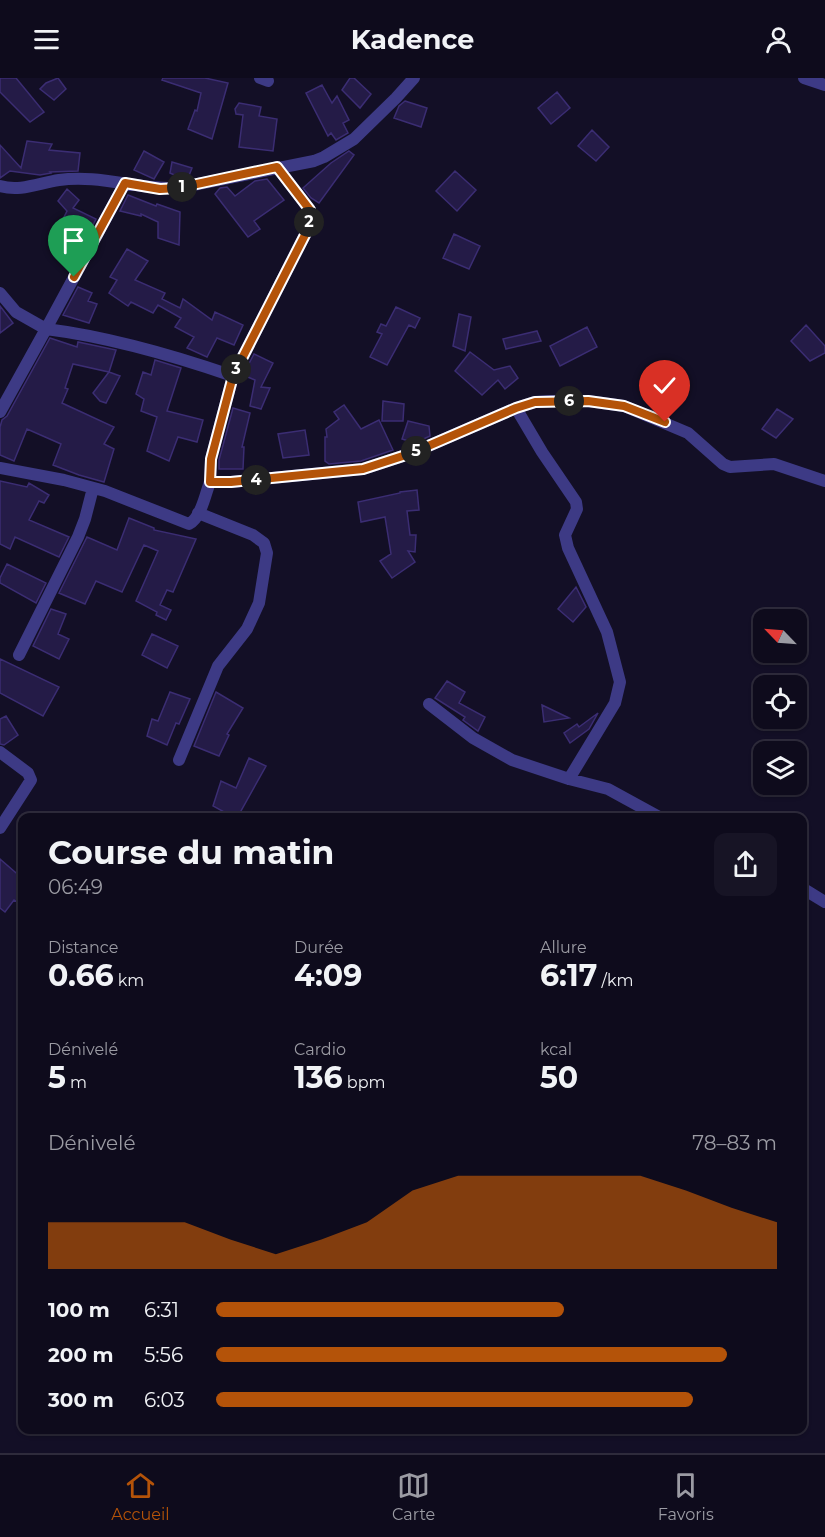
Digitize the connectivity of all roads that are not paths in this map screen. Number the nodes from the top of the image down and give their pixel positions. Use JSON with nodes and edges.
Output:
{"nodes":[{"id":1,"x":414,"y":78,"type":"edge"},
{"id":2,"x":804,"y":78,"type":"edge"},
{"id":3,"x":825,"y":85,"type":"edge"},
{"id":4,"x":277,"y":167,"type":"junction"},
{"id":5,"x":125,"y":183,"type":"junction"},
{"id":6,"x":0,"y":186,"type":"edge"},
{"id":7,"x":0,"y":293,"type":"edge"},
{"id":8,"x":46,"y":328,"type":"junction"},
{"id":9,"x":233,"y":376,"type":"junction"},
{"id":10,"x":516,"y":408,"type":"junction"},
{"id":11,"x":0,"y":412,"type":"edge"},
{"id":12,"x":0,"y":468,"type":"edge"},
{"id":13,"x":825,"y":481,"type":"edge"},
{"id":14,"x":210,"y":482,"type":"junction"},
{"id":15,"x":93,"y":488,"type":"junction"},
{"id":16,"x":198,"y":513,"type":"junction"},
{"id":17,"x":19,"y":655,"type":"dead end"},
{"id":18,"x":429,"y":704,"type":"dead end"},
{"id":19,"x":0,"y":752,"type":"edge"},
{"id":20,"x":179,"y":760,"type":"dead end"},
{"id":21,"x":569,"y":779,"type":"junction"},
{"id":22,"x":652,"y":813,"type":"edge"},
{"id":23,"x":0,"y":828,"type":"edge"},
{"id":24,"x":807,"y":891,"type":"edge"},
{"id":25,"x":825,"y":902,"type":"edge"}],
"edges":[{"from":1,"to":4,"type":"street"},
{"from":2,"to":3,"type":"street"},
{"from":4,"to":5,"type":"street"},
{"from":4,"to":9,"type":"street"},
{"from":5,"to":6,"type":"street"},
{"from":5,"to":8,"type":"street"},
{"from":7,"to":8,"type":"street"},
{"from":8,"to":9,"type":"street"},
{"from":8,"to":11,"type":"street"},
{"from":9,"to":14,"type":"street"},
{"from":10,"to":13,"type":"street"},
{"from":10,"to":14,"type":"street"},
{"from":10,"to":21,"type":"street"},
{"from":12,"to":15,"type":"street"},
{"from":14,"to":16,"type":"street"},
{"from":15,"to":16,"type":"street"},
{"from":15,"to":17,"type":"street"},
{"from":16,"to":20,"type":"street"},
{"from":18,"to":21,"type":"street"},
{"from":19,"to":23,"type":"street"},
{"from":21,"to":22,"type":"street"},
{"from":24,"to":25,"type":"street"}]}
